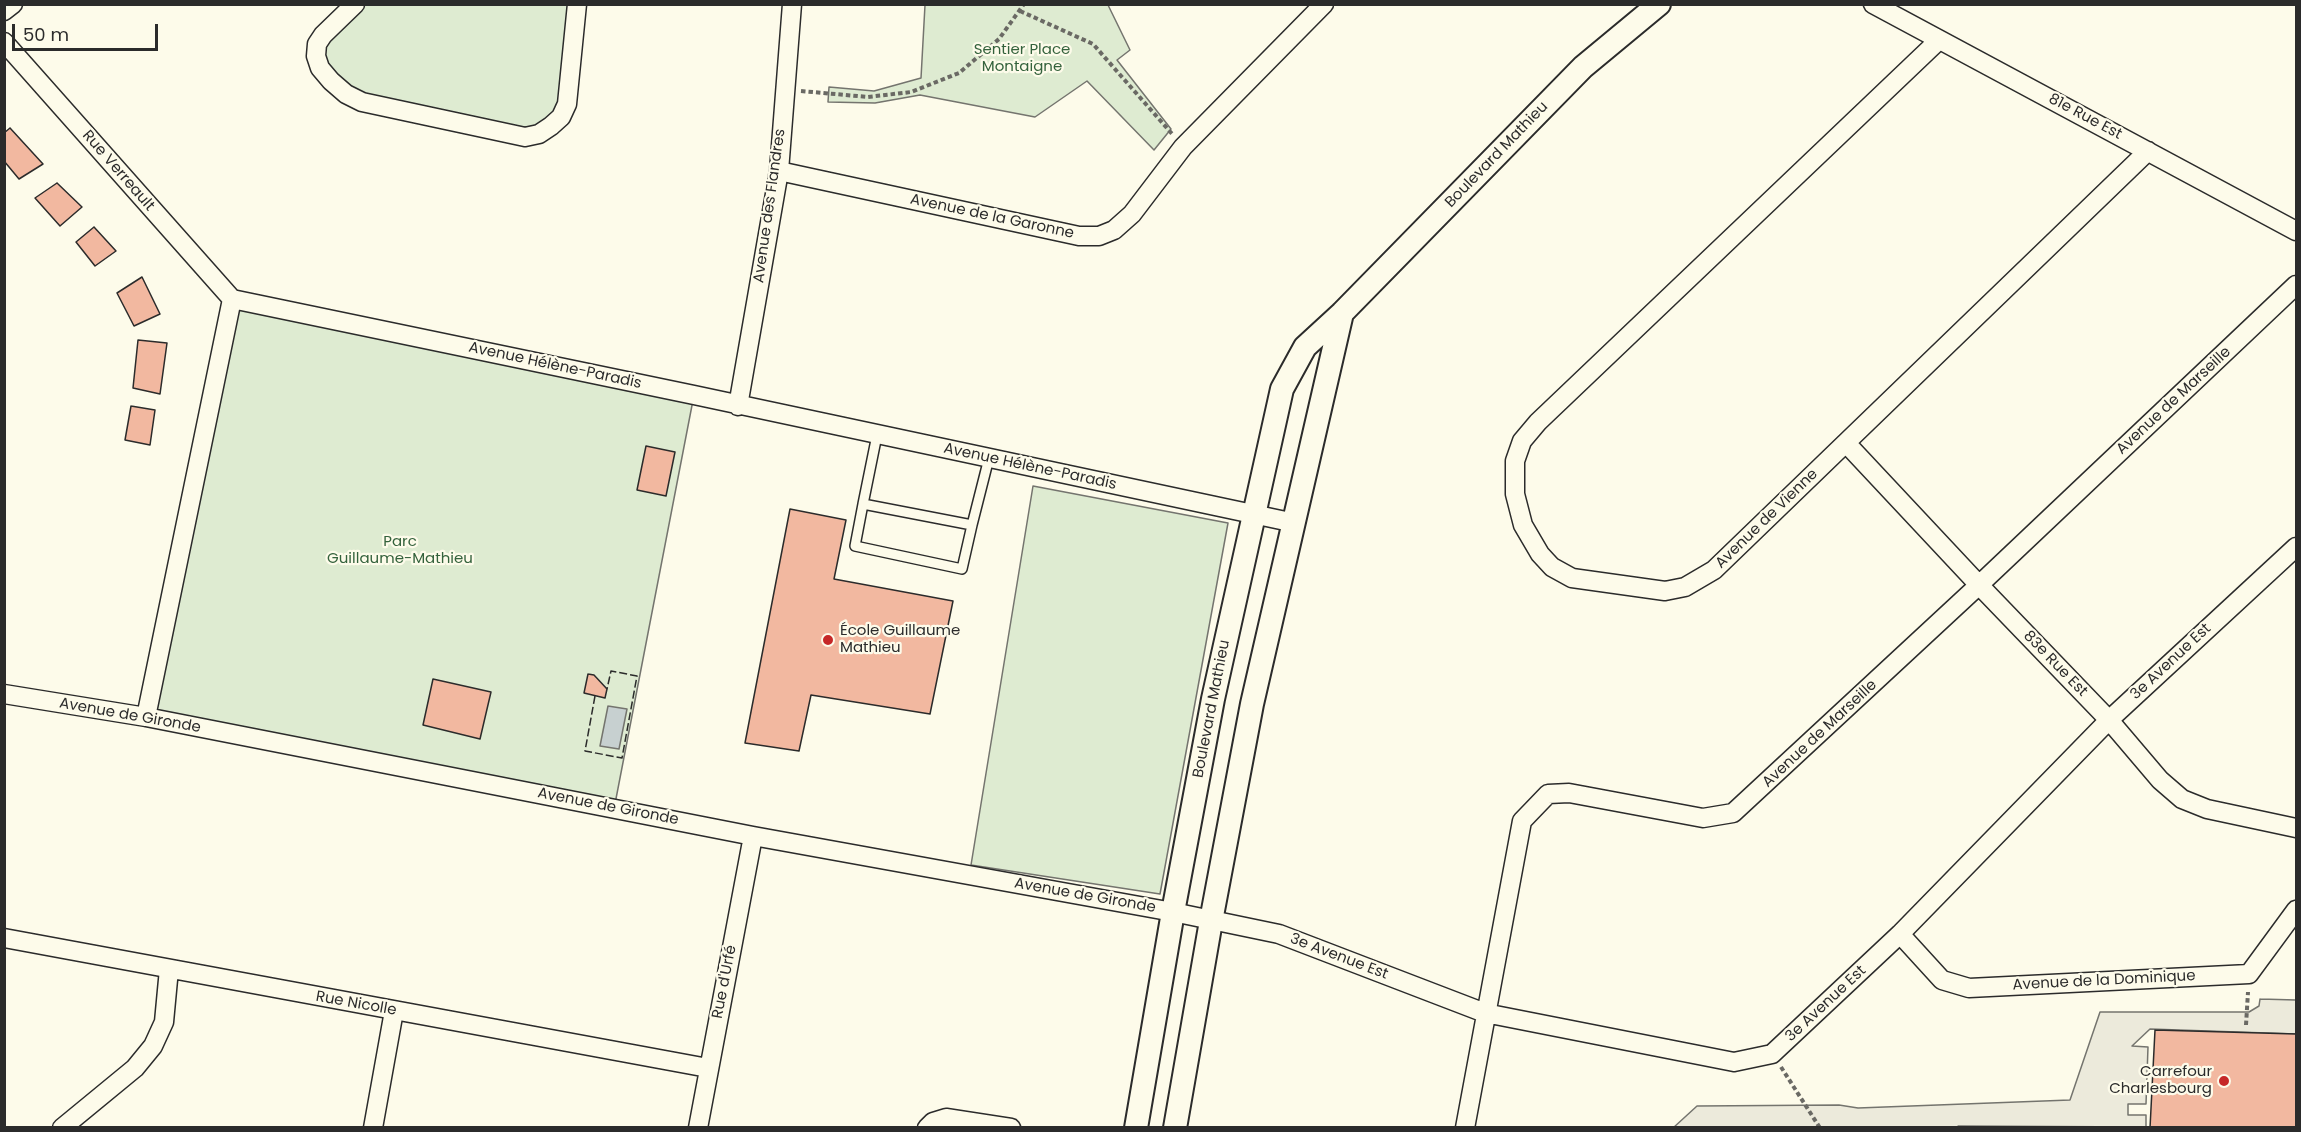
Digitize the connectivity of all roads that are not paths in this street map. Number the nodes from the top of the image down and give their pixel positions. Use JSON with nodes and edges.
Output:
{"nodes":[{"id":1,"x":13,"y":4,"type":"edge"},
{"id":2,"x":356,"y":4,"type":"edge"},
{"id":3,"x":577,"y":4,"type":"edge"},
{"id":4,"x":792,"y":4,"type":"edge"},
{"id":5,"x":1324,"y":4,"type":"edge"},
{"id":6,"x":1659,"y":4,"type":"edge"},
{"id":7,"x":1873,"y":4,"type":"edge"},
{"id":8,"x":4,"y":11,"type":"edge"},
{"id":9,"x":1940,"y":39,"type":"junction"},
{"id":10,"x":4,"y":42,"type":"edge"},
{"id":11,"x":2148,"y":151,"type":"junction"},
{"id":12,"x":779,"y":171,"type":"junction"},
{"id":13,"x":2296,"y":231,"type":"edge"},
{"id":14,"x":2296,"y":285,"type":"edge"},
{"id":15,"x":232,"y":299,"type":"junction"},
{"id":16,"x":1342,"y":313,"type":"junction"},
{"id":17,"x":738,"y":406,"type":"junction"},
{"id":18,"x":878,"y":435,"type":"junction"},
{"id":19,"x":1846,"y":443,"type":"junction"},
{"id":20,"x":989,"y":458,"type":"junction"},
{"id":21,"x":863,"y":504,"type":"junction"},
{"id":22,"x":1253,"y":514,"type":"junction"},
{"id":23,"x":1295,"y":523,"type":"junction"},
{"id":24,"x":972,"y":525,"type":"junction"},
{"id":25,"x":2296,"y":547,"type":"edge"},
{"id":26,"x":1979,"y":585,"type":"junction"},
{"id":27,"x":4,"y":694,"type":"edge"},
{"id":28,"x":146,"y":717,"type":"junction"},
{"id":29,"x":2109,"y":720,"type":"junction"},
{"id":30,"x":2296,"y":828,"type":"edge"},
{"id":31,"x":753,"y":836,"type":"junction"},
{"id":32,"x":2296,"y":910,"type":"edge"},
{"id":33,"x":1173,"y":912,"type":"junction"},
{"id":34,"x":1211,"y":921,"type":"junction"},
{"id":35,"x":1900,"y":934,"type":"junction"},
{"id":36,"x":4,"y":938,"type":"edge"},
{"id":37,"x":169,"y":969,"type":"junction"},
{"id":38,"x":394,"y":1011,"type":"junction"},
{"id":39,"x":1485,"y":1013,"type":"junction"},
{"id":40,"x":708,"y":1068,"type":"junction"},
{"id":41,"x":62,"y":1128,"type":"edge"},
{"id":42,"x":373,"y":1128,"type":"edge"},
{"id":43,"x":698,"y":1128,"type":"edge"},
{"id":44,"x":927,"y":1128,"type":"edge"},
{"id":45,"x":1011,"y":1128,"type":"edge"},
{"id":46,"x":1136,"y":1128,"type":"edge"},
{"id":47,"x":1175,"y":1128,"type":"edge"},
{"id":48,"x":1465,"y":1128,"type":"edge"}],
"edges":[{"from":1,"to":8,"type":"street"},
{"from":2,"to":3,"type":"street"},
{"from":4,"to":12,"type":"street","name":"Avenue des Flandres"},
{"from":5,"to":12,"type":"street","name":"Avenue de la Garonne"},
{"from":6,"to":16,"type":"street","name":"Boulevard Mathieu"},
{"from":7,"to":9,"type":"street","name":"81e Rue Est"},
{"from":9,"to":11,"type":"street","name":"81e Rue Est"},
{"from":9,"to":19,"type":"street","name":"Avenue de Vienne"},
{"from":10,"to":15,"type":"street","name":"Rue Verreault"},
{"from":11,"to":13,"type":"street","name":"81e Rue Est"},
{"from":11,"to":19,"type":"street","name":"Avenue de Vienne"},
{"from":12,"to":17,"type":"street","name":"Avenue des Flandres"},
{"from":14,"to":26,"type":"street","name":"Avenue de Marseille"},
{"from":15,"to":17,"type":"street","name":"Avenue Hélène-Paradis"},
{"from":15,"to":28,"type":"street"},
{"from":16,"to":22,"type":"street","name":"Boulevard Mathieu"},
{"from":16,"to":23,"type":"street"},
{"from":17,"to":18,"type":"street","name":"Avenue Hélène-Paradis"},
{"from":18,"to":20,"type":"street","name":"Avenue Hélène-Paradis"},
{"from":18,"to":21,"type":"lane"},
{"from":19,"to":26,"type":"street","name":"83e Rue Est"},
{"from":20,"to":22,"type":"street","name":"Avenue Hélène-Paradis"},
{"from":20,"to":24,"type":"lane"},
{"from":21,"to":24,"type":"lane"},
{"from":21,"to":24,"type":"lane"},
{"from":22,"to":23,"type":"street","name":"Avenue Hélène-Paradis"},
{"from":22,"to":33,"type":"street","name":"Boulevard Mathieu"},
{"from":23,"to":34,"type":"street"},
{"from":25,"to":29,"type":"street","name":"3e Avenue Est"},
{"from":26,"to":29,"type":"street","name":"83e Rue Est"},
{"from":26,"to":39,"type":"street","name":"Avenue de Marseille"},
{"from":27,"to":28,"type":"street","name":"Avenue de Gironde"},
{"from":28,"to":31,"type":"street","name":"Avenue de Gironde"},
{"from":29,"to":30,"type":"street","name":"83e Rue Est"},
{"from":29,"to":35,"type":"street","name":"3e Avenue Est"},
{"from":31,"to":33,"type":"street","name":"Avenue de Gironde"},
{"from":31,"to":40,"type":"street","name":"Rue d'Urfé"},
{"from":32,"to":35,"type":"street","name":"Avenue de la Dominique"},
{"from":33,"to":34,"type":"street","name":"Avenue de Gironde"},
{"from":33,"to":46,"type":"street","name":"Boulevard Mathieu"},
{"from":34,"to":39,"type":"street","name":"3e Avenue Est"},
{"from":34,"to":47,"type":"street"},
{"from":35,"to":39,"type":"street","name":"3e Avenue Est"},
{"from":36,"to":37,"type":"street","name":"Rue Nicolle"},
{"from":37,"to":38,"type":"street","name":"Rue Nicolle"},
{"from":37,"to":41,"type":"street"},
{"from":38,"to":40,"type":"street","name":"Rue Nicolle"},
{"from":38,"to":42,"type":"street"},
{"from":39,"to":48,"type":"street","name":"Avenue de Marseille"},
{"from":40,"to":43,"type":"street","name":"Rue d'Urfé"},
{"from":44,"to":45,"type":"street"}]}
